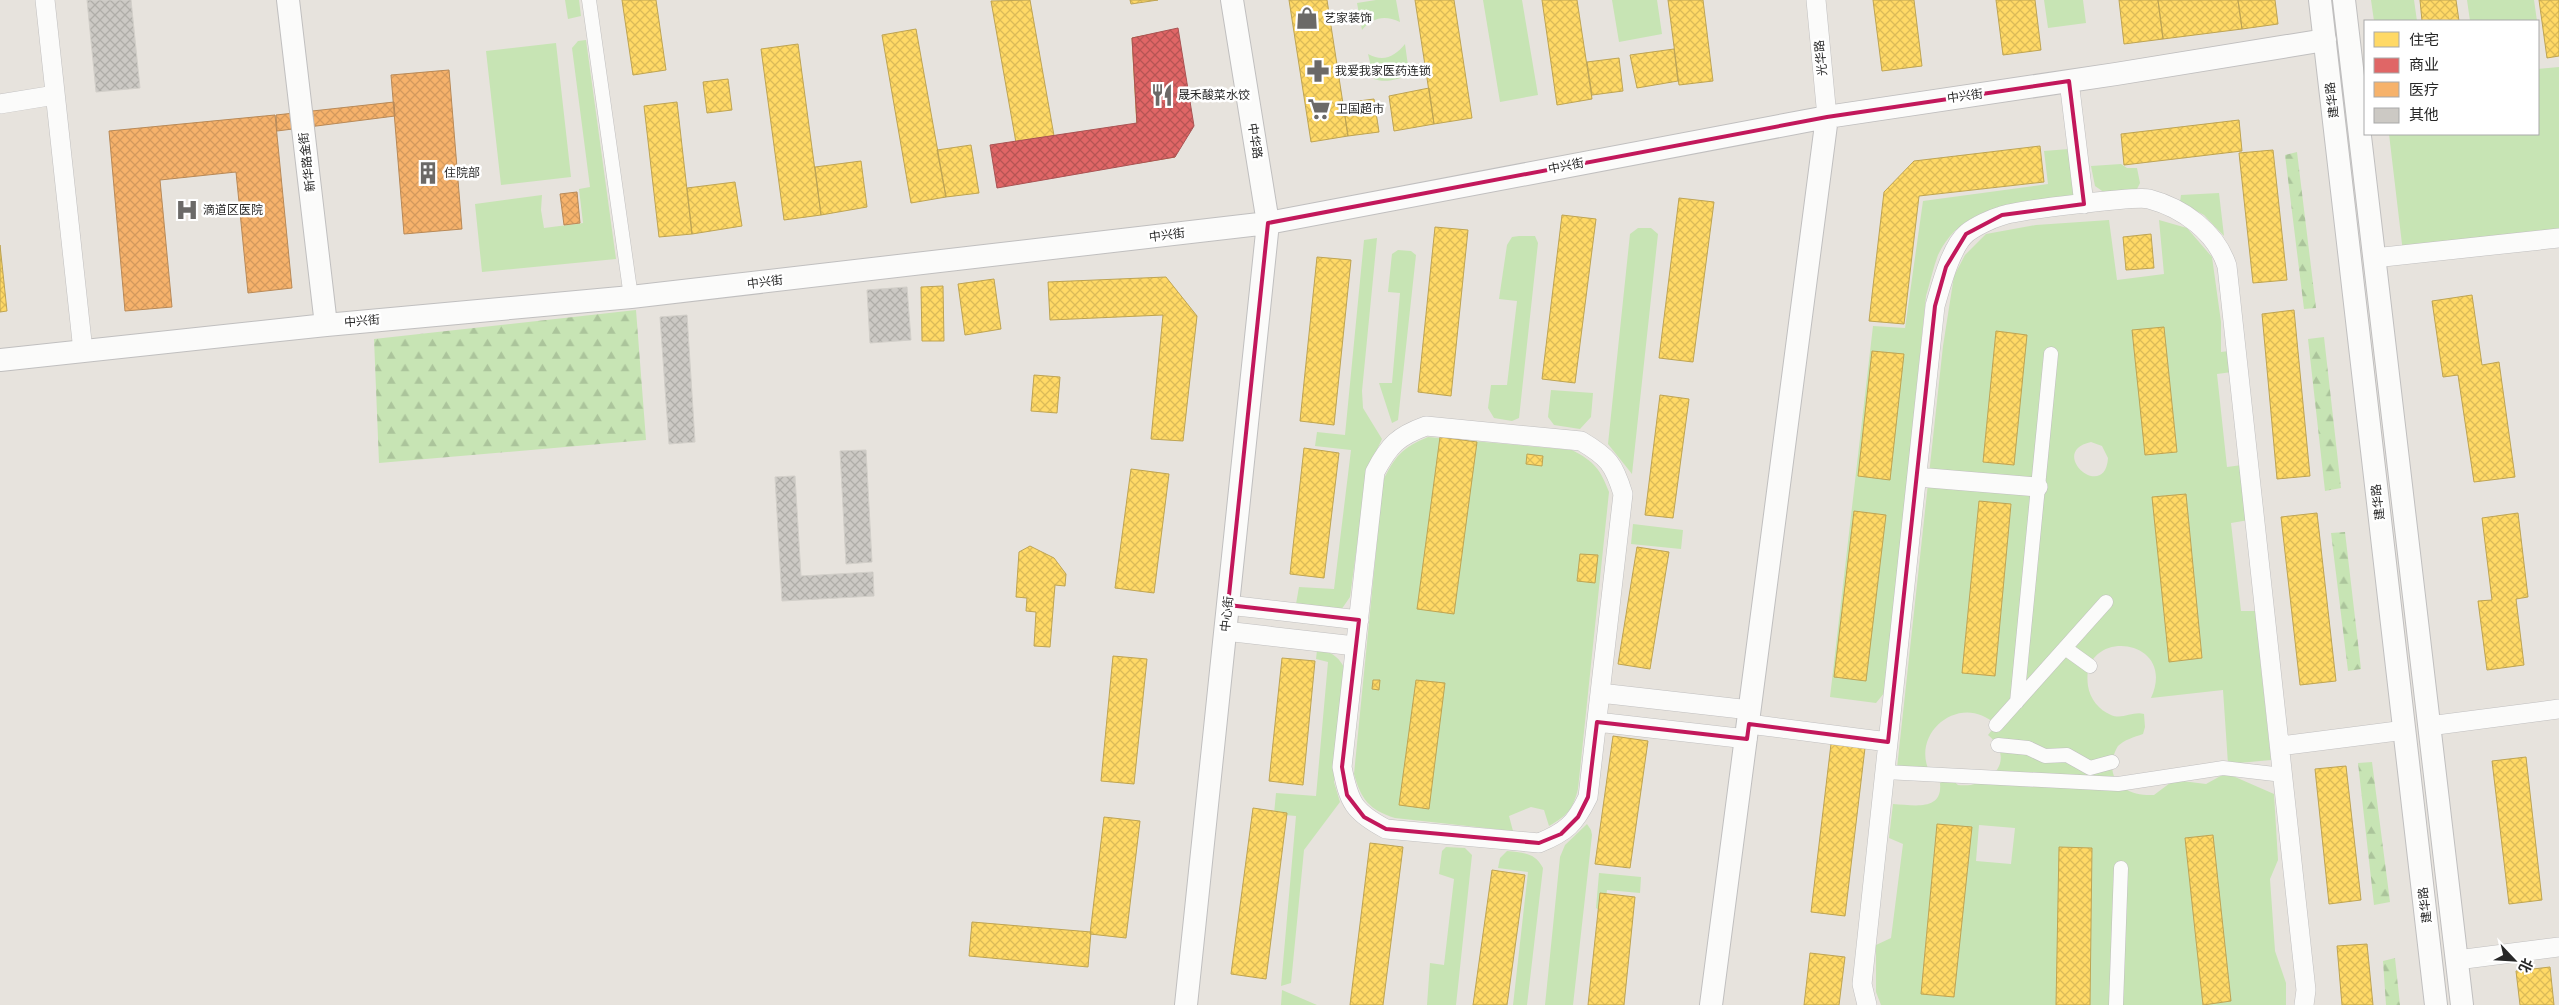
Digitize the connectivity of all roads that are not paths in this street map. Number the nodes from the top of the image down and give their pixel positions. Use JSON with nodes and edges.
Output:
{"nodes":[{"id":1,"x":45,"y":0,"type":"edge"},
{"id":2,"x":288,"y":0,"type":"edge"},
{"id":3,"x":589,"y":0,"type":"edge"},
{"id":4,"x":1232,"y":0,"type":"edge"},
{"id":5,"x":1816,"y":0,"type":"edge"},
{"id":6,"x":2320,"y":0,"type":"edge"},
{"id":7,"x":2344,"y":0,"type":"edge"},
{"id":8,"x":2325,"y":40,"type":"junction"},
{"id":9,"x":2069,"y":81,"type":"junction"},
{"id":10,"x":55,"y":95,"type":"junction"},
{"id":11,"x":0,"y":104,"type":"edge"},
{"id":12,"x":1827,"y":117,"type":"junction"},
{"id":13,"x":2084,"y":204,"type":"junction"},
{"id":14,"x":1268,"y":223,"type":"junction"},
{"id":15,"x":2559,"y":238,"type":"edge"},
{"id":16,"x":2374,"y":258,"type":"junction"},
{"id":17,"x":631,"y":297,"type":"junction"},
{"id":18,"x":326,"y":325,"type":"junction"},
{"id":19,"x":84,"y":351,"type":"junction"},
{"id":20,"x":2051,"y":354,"type":"dead end"},
{"id":21,"x":0,"y":360,"type":"edge"},
{"id":22,"x":1917,"y":477,"type":"junction"},
{"id":23,"x":2038,"y":487,"type":"junction"},
{"id":24,"x":2106,"y":602,"type":"dead end"},
{"id":25,"x":1228,"y":605,"type":"junction"},
{"id":26,"x":1359,"y":620,"type":"junction"},
{"id":27,"x":1225,"y":631,"type":"junction"},
{"id":28,"x":1356,"y":646,"type":"junction"},
{"id":29,"x":2066,"y":648,"type":"junction"},
{"id":30,"x":2090,"y":666,"type":"dead end"},
{"id":31,"x":1600,"y":693,"type":"junction"},
{"id":32,"x":2017,"y":702,"type":"junction"},
{"id":33,"x":2559,"y":710,"type":"edge"},
{"id":34,"x":1597,"y":722,"type":"junction"},
{"id":35,"x":1748,"y":724,"type":"junction"},
{"id":36,"x":1996,"y":725,"type":"dead end"},
{"id":37,"x":2429,"y":726,"type":"junction"},
{"id":38,"x":2405,"y":730,"type":"junction"},
{"id":39,"x":1888,"y":742,"type":"junction"},
{"id":40,"x":1998,"y":745,"type":"dead end"},
{"id":41,"x":2280,"y":746,"type":"junction"},
{"id":42,"x":2112,"y":762,"type":"dead end"},
{"id":43,"x":1885,"y":772,"type":"junction"},
{"id":44,"x":2283,"y":775,"type":"junction"},
{"id":45,"x":2120,"y":868,"type":"dead end"},
{"id":46,"x":2559,"y":947,"type":"edge"},
{"id":47,"x":2457,"y":960,"type":"junction"},
{"id":48,"x":1186,"y":1005,"type":"edge"},
{"id":49,"x":1711,"y":1005,"type":"edge"},
{"id":50,"x":1867,"y":1005,"type":"edge"},
{"id":51,"x":2116,"y":1005,"type":"edge"},
{"id":52,"x":2304,"y":1005,"type":"edge"},
{"id":53,"x":2436,"y":1005,"type":"edge"},
{"id":54,"x":2462,"y":1005,"type":"edge"}],
"edges":[{"from":1,"to":10,"type":"street"},
{"from":2,"to":18,"type":"street","name":"新华路金街"},
{"from":3,"to":17,"type":"street"},
{"from":4,"to":14,"type":"street","name":"中华路"},
{"from":5,"to":12,"type":"street","name":"光华路"},
{"from":6,"to":8,"type":"street","name":"建华路"},
{"from":7,"to":16,"type":"street","name":"建华路"},
{"from":8,"to":9,"type":"street","name":"中兴街"},
{"from":8,"to":38,"type":"street","name":"建华路"},
{"from":9,"to":12,"type":"street","name":"中兴街"},
{"from":9,"to":13,"type":"street"},
{"from":10,"to":11,"type":"street"},
{"from":10,"to":19,"type":"street"},
{"from":12,"to":14,"type":"street","name":"中兴街"},
{"from":12,"to":35,"type":"street"},
{"from":13,"to":22,"type":"street"},
{"from":13,"to":41,"type":"street"},
{"from":14,"to":17,"type":"street","name":"中兴街"},
{"from":14,"to":25,"type":"street","name":"中心街"},
{"from":15,"to":16,"type":"street"},
{"from":16,"to":37,"type":"street","name":"建华路"},
{"from":17,"to":18,"type":"street","name":"中兴街"},
{"from":18,"to":19,"type":"street","name":"中兴街"},
{"from":19,"to":21,"type":"street","name":"中兴街"},
{"from":20,"to":23,"type":"street"},
{"from":22,"to":23,"type":"street"},
{"from":22,"to":39,"type":"street"},
{"from":23,"to":32,"type":"street"},
{"from":24,"to":29,"type":"street"},
{"from":25,"to":26,"type":"street"},
{"from":25,"to":27,"type":"street","name":"中心街"},
{"from":26,"to":28,"type":"street"},
{"from":26,"to":31,"type":"street"},
{"from":27,"to":28,"type":"street"},
{"from":27,"to":48,"type":"street","name":"中心街"},
{"from":28,"to":34,"type":"street"},
{"from":29,"to":30,"type":"street"},
{"from":29,"to":32,"type":"street"},
{"from":31,"to":34,"type":"street"},
{"from":31,"to":35,"type":"street"},
{"from":32,"to":36,"type":"street"},
{"from":33,"to":37,"type":"street"},
{"from":34,"to":35,"type":"street"},
{"from":35,"to":39,"type":"street"},
{"from":35,"to":49,"type":"street"},
{"from":37,"to":47,"type":"street","name":"建华路"},
{"from":38,"to":41,"type":"street"},
{"from":38,"to":53,"type":"street","name":"建华路"},
{"from":39,"to":43,"type":"street"},
{"from":40,"to":42,"type":"street"},
{"from":41,"to":44,"type":"street"},
{"from":43,"to":44,"type":"street"},
{"from":43,"to":50,"type":"street"},
{"from":44,"to":52,"type":"street"},
{"from":45,"to":51,"type":"street"},
{"from":46,"to":47,"type":"street"},
{"from":47,"to":54,"type":"street","name":"建华路"}]}
